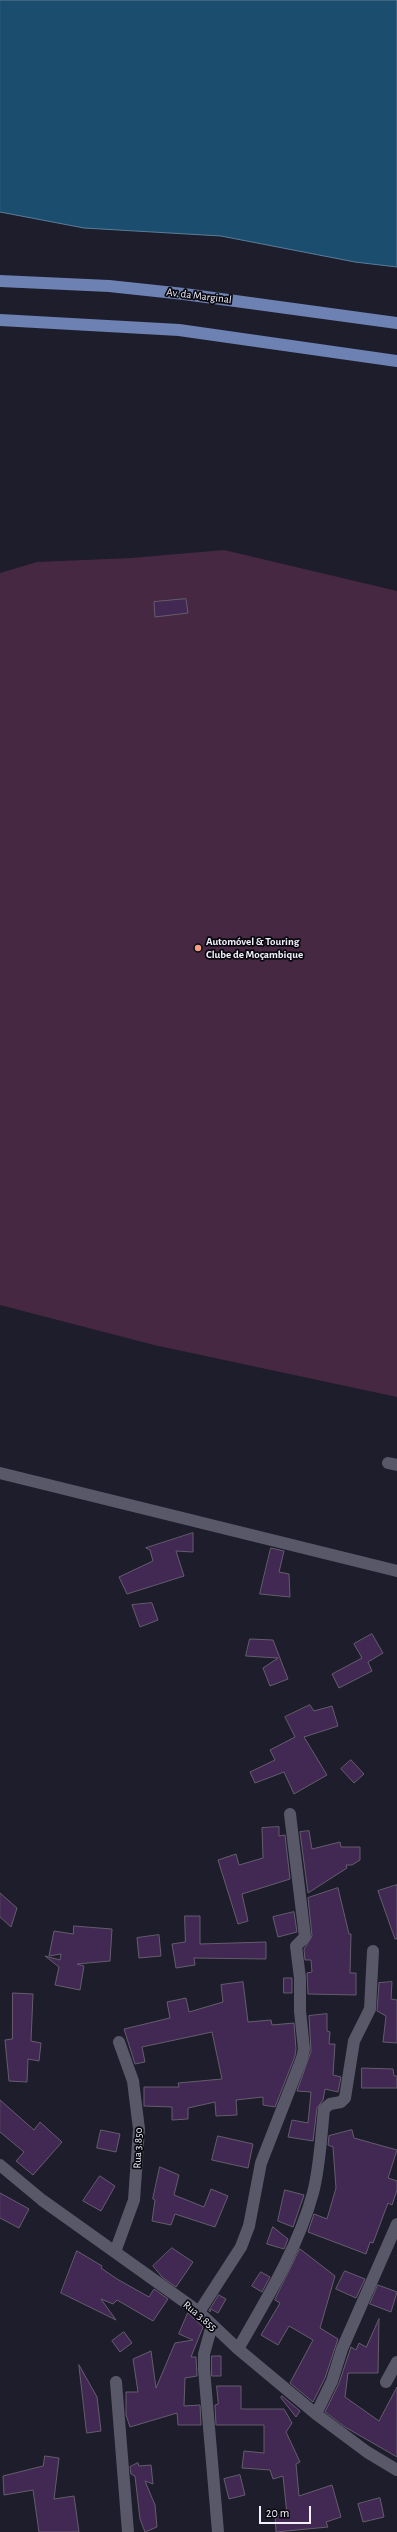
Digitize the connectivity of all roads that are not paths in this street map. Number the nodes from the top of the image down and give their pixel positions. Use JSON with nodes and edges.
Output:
{"nodes":[{"id":1,"x":0,"y":281,"type":"edge"},
{"id":2,"x":0,"y":320,"type":"edge"},
{"id":3,"x":397,"y":324,"type":"edge"},
{"id":4,"x":397,"y":361,"type":"edge"},
{"id":5,"x":0,"y":1473,"type":"edge"},
{"id":6,"x":397,"y":1571,"type":"edge"},
{"id":7,"x":290,"y":1814,"type":"dead end"},
{"id":8,"x":374,"y":1951,"type":"dead end"},
{"id":9,"x":119,"y":2042,"type":"dead end"},
{"id":10,"x":0,"y":2165,"type":"edge"},
{"id":11,"x":397,"y":2224,"type":"edge"},
{"id":12,"x":115,"y":2252,"type":"junction"},
{"id":13,"x":199,"y":2312,"type":"junction"},
{"id":14,"x":212,"y":2325,"type":"junction"},
{"id":15,"x":238,"y":2349,"type":"junction"},
{"id":16,"x":397,"y":2362,"type":"edge"},
{"id":17,"x":116,"y":2382,"type":"dead end"},
{"id":18,"x":386,"y":2382,"type":"dead end"},
{"id":19,"x":316,"y":2414,"type":"junction"},
{"id":20,"x":397,"y":2470,"type":"edge"},
{"id":21,"x":128,"y":2532,"type":"edge"},
{"id":22,"x":218,"y":2532,"type":"edge"}],
"edges":[{"from":1,"to":3,"type":"main road","name":"Av. da Marginal"},
{"from":2,"to":4,"type":"main road"},
{"from":5,"to":6,"type":"street"},
{"from":7,"to":13,"type":"street"},
{"from":8,"to":15,"type":"street"},
{"from":9,"to":12,"type":"street","name":"Rua 3.850"},
{"from":10,"to":12,"type":"street","name":"Rua 3.855"},
{"from":11,"to":19,"type":"street"},
{"from":12,"to":13,"type":"street","name":"Rua 3.855"},
{"from":13,"to":14,"type":"street","name":"Rua 3.855"},
{"from":14,"to":15,"type":"street","name":"Rua 3.855"},
{"from":14,"to":22,"type":"street"},
{"from":15,"to":19,"type":"street","name":"Rua 3.855"},
{"from":16,"to":18,"type":"street"},
{"from":17,"to":21,"type":"street"},
{"from":19,"to":20,"type":"street","name":"Rua 3.855"}]}
